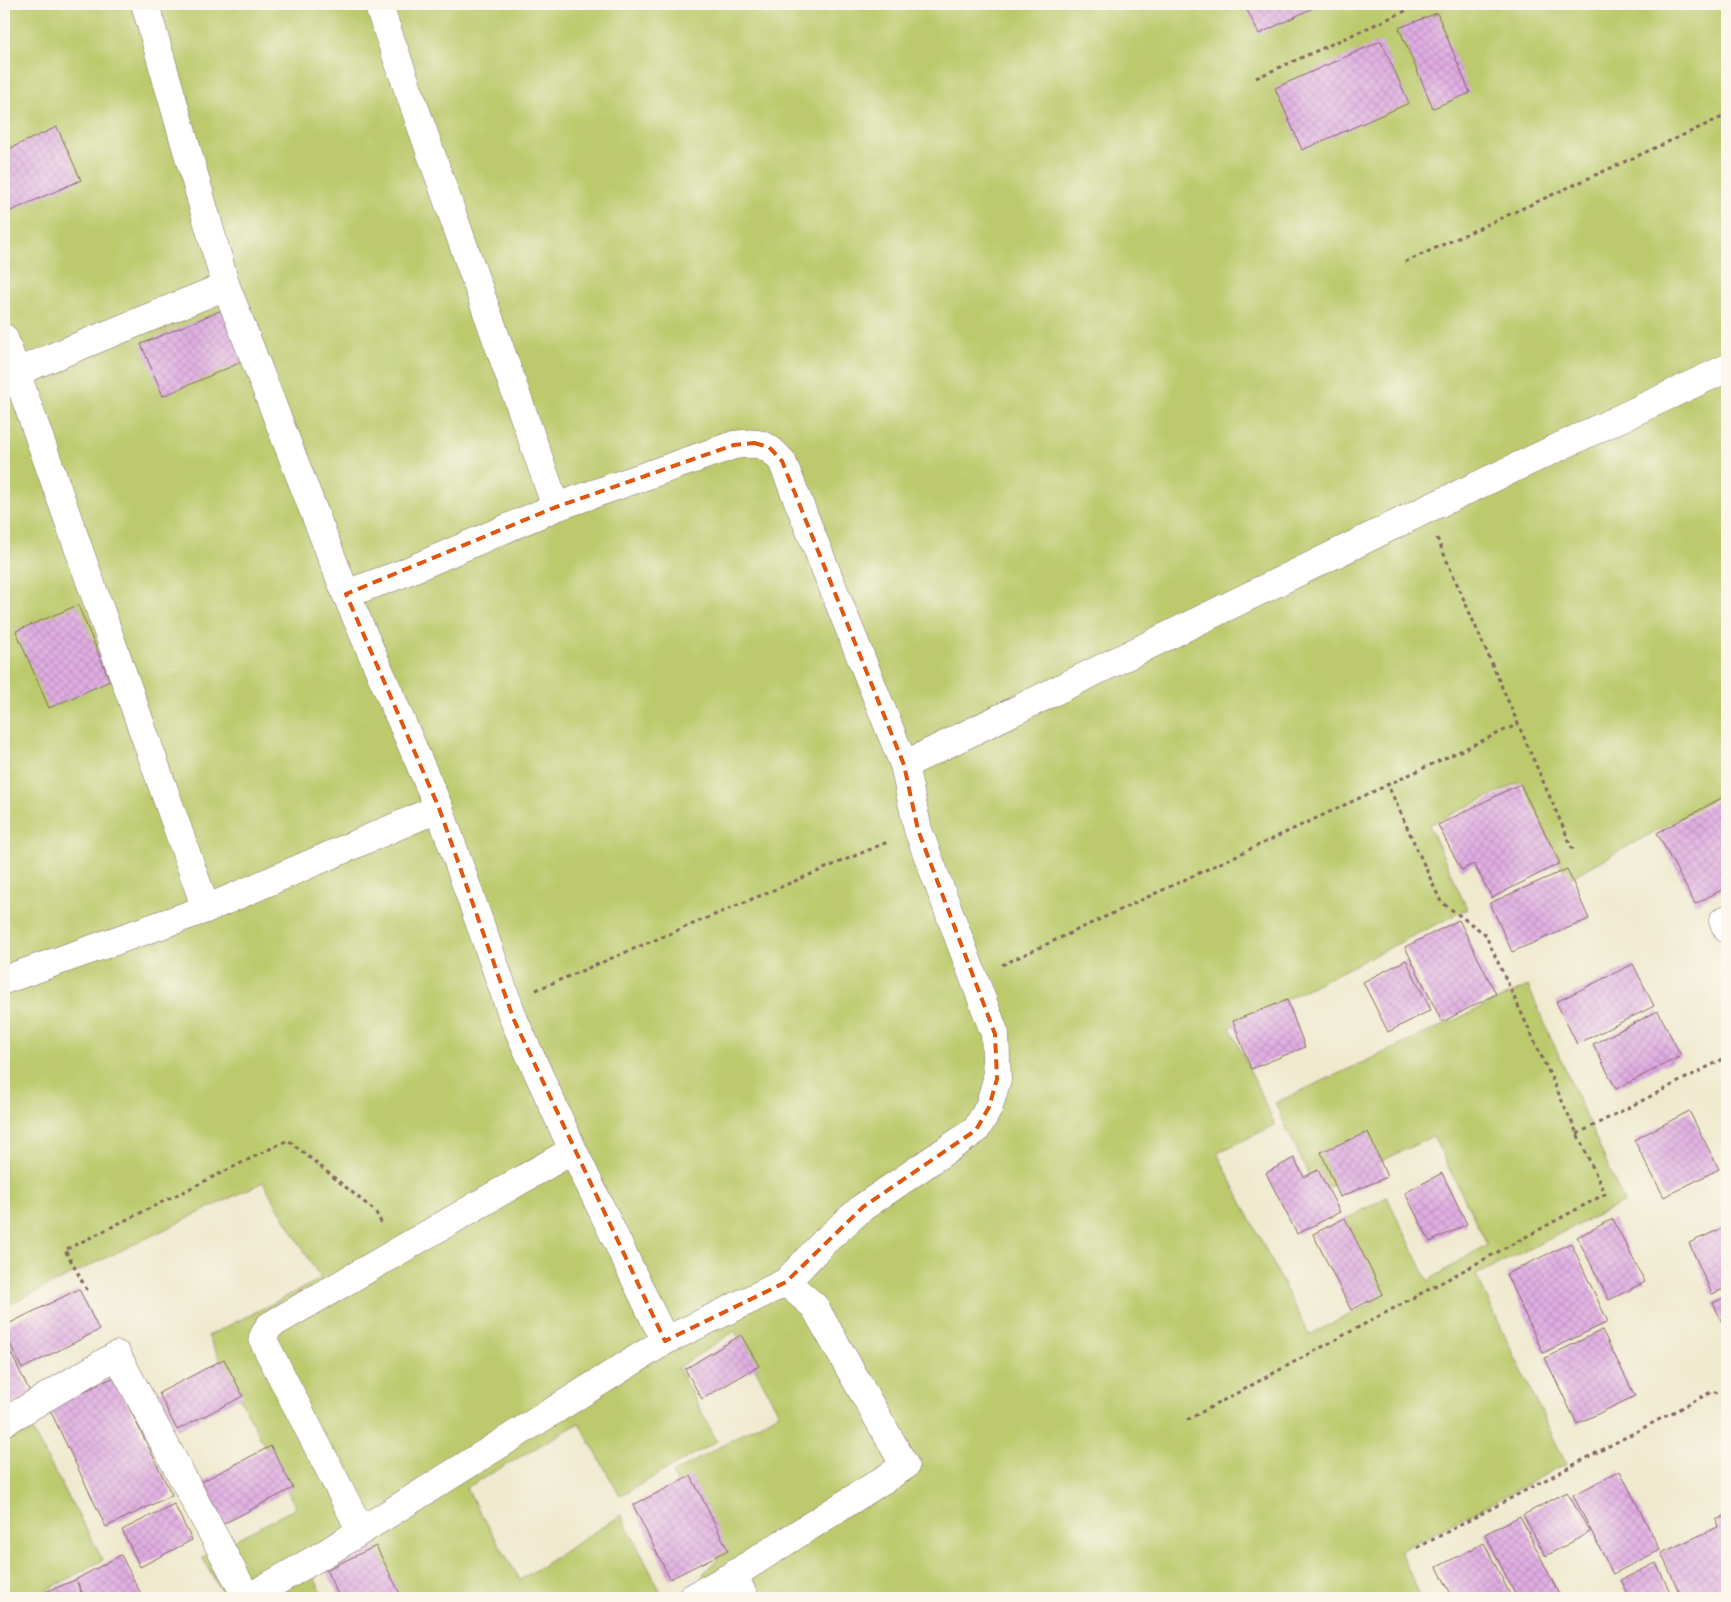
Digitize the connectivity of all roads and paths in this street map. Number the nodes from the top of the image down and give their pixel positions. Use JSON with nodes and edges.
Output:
{"nodes":[{"id":1,"x":145,"y":4,"type":"edge"},
{"id":2,"x":378,"y":4,"type":"edge"},
{"id":3,"x":1421,"y":4,"type":"edge"},
{"id":4,"x":1256,"y":78,"type":"dead end"},
{"id":5,"x":1727,"y":115,"type":"edge"},
{"id":6,"x":1405,"y":262,"type":"dead end"},
{"id":7,"x":226,"y":286,"type":"junction"},
{"id":8,"x":4,"y":338,"type":"edge"},
{"id":9,"x":1727,"y":368,"type":"edge"},
{"id":10,"x":10,"y":375,"type":"edge"},
{"id":11,"x":556,"y":507,"type":"junction"},
{"id":12,"x":1425,"y":510,"type":"junction"},
{"id":13,"x":346,"y":594,"type":"junction"},
{"id":14,"x":1518,"y":724,"type":"junction"},
{"id":15,"x":904,"y":765,"type":"junction"},
{"id":16,"x":1387,"y":784,"type":"junction"},
{"id":17,"x":439,"y":808,"type":"junction"},
{"id":18,"x":918,"y":830,"type":"junction"},
{"id":19,"x":1573,"y":850,"type":"dead end"},
{"id":20,"x":206,"y":908,"type":"junction"},
{"id":21,"x":1727,"y":919,"type":"edge"},
{"id":22,"x":1727,"y":929,"type":"edge"},
{"id":23,"x":974,"y":978,"type":"junction"},
{"id":24,"x":4,"y":980,"type":"edge"},
{"id":25,"x":514,"y":1020,"type":"junction"},
{"id":26,"x":1727,"y":1057,"type":"edge"},
{"id":27,"x":1577,"y":1134,"type":"junction"},
{"id":28,"x":573,"y":1150,"type":"junction"},
{"id":29,"x":395,"y":1251,"type":"junction"},
{"id":30,"x":786,"y":1282,"type":"junction"},
{"id":31,"x":86,"y":1290,"type":"dead end"},
{"id":32,"x":665,"y":1341,"type":"junction"},
{"id":33,"x":1727,"y":1398,"type":"edge"},
{"id":34,"x":1187,"y":1420,"type":"dead end"},
{"id":35,"x":4,"y":1422,"type":"edge"},
{"id":36,"x":361,"y":1531,"type":"junction"},
{"id":37,"x":1417,"y":1548,"type":"dead end"},
{"id":38,"x":739,"y":1587,"type":"edge"},
{"id":39,"x":247,"y":1598,"type":"edge"},
{"id":40,"x":692,"y":1598,"type":"edge"}],
"edges":[{"from":1,"to":7,"type":"street"},
{"from":2,"to":11,"type":"street"},
{"from":3,"to":4,"type":"path"},
{"from":5,"to":6,"type":"path"},
{"from":7,"to":10,"type":"street"},
{"from":7,"to":13,"type":"street"},
{"from":8,"to":10,"type":"street"},
{"from":9,"to":12,"type":"street"},
{"from":10,"to":20,"type":"street"},
{"from":11,"to":13,"type":"street"},
{"from":11,"to":15,"type":"street"},
{"from":12,"to":14,"type":"path"},
{"from":12,"to":15,"type":"street"},
{"from":13,"to":17,"type":"street"},
{"from":14,"to":16,"type":"path"},
{"from":14,"to":19,"type":"path"},
{"from":15,"to":18,"type":"street"},
{"from":16,"to":23,"type":"path"},
{"from":16,"to":27,"type":"path"},
{"from":17,"to":20,"type":"street"},
{"from":17,"to":25,"type":"street"},
{"from":18,"to":23,"type":"street"},
{"from":18,"to":25,"type":"path"},
{"from":20,"to":24,"type":"street"},
{"from":21,"to":22,"type":"street"},
{"from":23,"to":30,"type":"street"},
{"from":25,"to":28,"type":"street"},
{"from":26,"to":27,"type":"path"},
{"from":27,"to":34,"type":"path"},
{"from":28,"to":29,"type":"street"},
{"from":28,"to":32,"type":"street"},
{"from":29,"to":31,"type":"path"},
{"from":29,"to":36,"type":"street"},
{"from":30,"to":32,"type":"street"},
{"from":30,"to":38,"type":"street"},
{"from":32,"to":36,"type":"street"},
{"from":33,"to":37,"type":"path"},
{"from":35,"to":39,"type":"street"},
{"from":36,"to":39,"type":"street"},
{"from":38,"to":40,"type":"street"}]}
